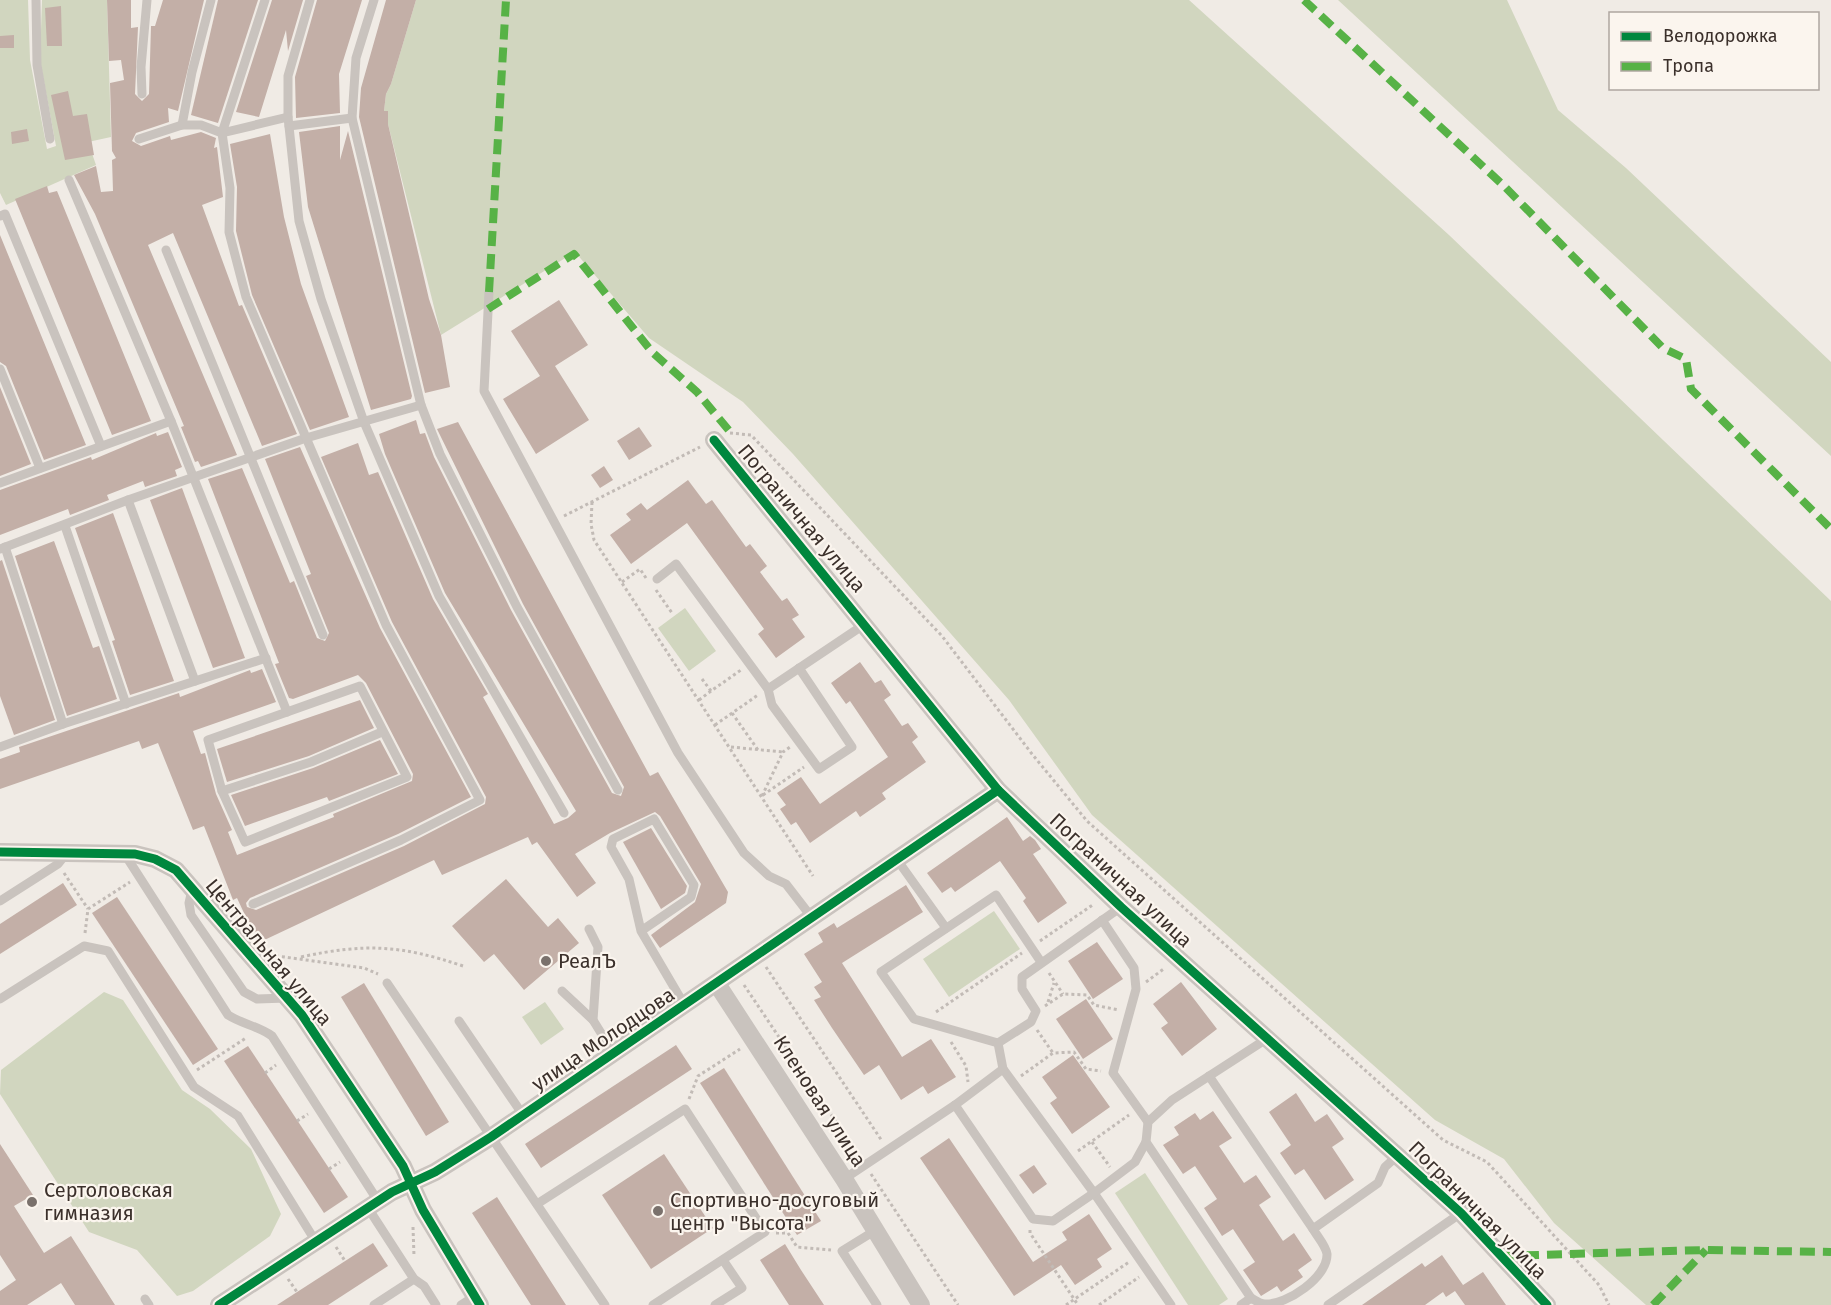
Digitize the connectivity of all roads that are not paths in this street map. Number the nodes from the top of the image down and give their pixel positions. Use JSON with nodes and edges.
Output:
{"nodes":[{"id":1,"x":36,"y":0,"type":"edge"},
{"id":2,"x":147,"y":0,"type":"edge"},
{"id":3,"x":211,"y":0,"type":"edge"},
{"id":4,"x":266,"y":0,"type":"edge"},
{"id":5,"x":310,"y":0,"type":"edge"},
{"id":6,"x":374,"y":0,"type":"edge"},
{"id":7,"x":142,"y":94,"type":"dead end"},
{"id":8,"x":352,"y":118,"type":"junction"},
{"id":9,"x":288,"y":122,"type":"junction"},
{"id":10,"x":182,"y":125,"type":"junction"},
{"id":11,"x":222,"y":133,"type":"junction"},
{"id":12,"x":50,"y":139,"type":"dead end"},
{"id":13,"x":139,"y":139,"type":"dead end"},
{"id":14,"x":69,"y":180,"type":"dead end"},
{"id":15,"x":0,"y":216,"type":"edge"},
{"id":16,"x":166,"y":250,"type":"dead end"},
{"id":17,"x":489,"y":292,"type":"dead end"},
{"id":18,"x":0,"y":369,"type":"edge"},
{"id":19,"x":421,"y":405,"type":"junction"},
{"id":20,"x":171,"y":421,"type":"junction"},
{"id":21,"x":364,"y":422,"type":"junction"},
{"id":22,"x":306,"y":438,"type":"junction"},
{"id":23,"x":714,"y":440,"type":"road end"},
{"id":24,"x":101,"y":446,"type":"junction"},
{"id":25,"x":251,"y":458,"type":"junction"},
{"id":26,"x":40,"y":468,"type":"junction"},
{"id":27,"x":195,"y":477,"type":"junction"},
{"id":28,"x":0,"y":483,"type":"edge"},
{"id":29,"x":128,"y":500,"type":"junction"},
{"id":30,"x":65,"y":526,"type":"junction"},
{"id":31,"x":2,"y":548,"type":"edge"},
{"id":32,"x":657,"y":579,"type":"dead end"},
{"id":33,"x":865,"y":624,"type":"junction"},
{"id":34,"x":323,"y":635,"type":"dead end"},
{"id":35,"x":266,"y":658,"type":"junction"},
{"id":36,"x":800,"y":668,"type":"junction"},
{"id":37,"x":195,"y":681,"type":"junction"},
{"id":38,"x":768,"y":689,"type":"junction"},
{"id":39,"x":126,"y":704,"type":"junction"},
{"id":40,"x":287,"y":712,"type":"junction"},
{"id":41,"x":63,"y":724,"type":"junction"},
{"id":42,"x":382,"y":732,"type":"junction"},
{"id":43,"x":1,"y":744,"type":"edge"},
{"id":44,"x":222,"y":790,"type":"junction"},
{"id":45,"x":618,"y":790,"type":"dead end"},
{"id":46,"x":998,"y":790,"type":"junction"},
{"id":47,"x":564,"y":813,"type":"dead end"},
{"id":48,"x":0,"y":852,"type":"edge"},
{"id":49,"x":124,"y":853,"type":"junction"},
{"id":50,"x":63,"y":857,"type":"junction"},
{"id":51,"x":898,"y":861,"type":"junction"},
{"id":52,"x":193,"y":887,"type":"junction"},
{"id":53,"x":1115,"y":900,"type":"junction"},
{"id":54,"x":0,"y":901,"type":"edge"},
{"id":55,"x":253,"y":904,"type":"dead end"},
{"id":56,"x":813,"y":919,"type":"junction"},
{"id":57,"x":1102,"y":920,"type":"junction"},
{"id":58,"x":946,"y":928,"type":"junction"},
{"id":59,"x":589,"y":929,"type":"dead end"},
{"id":60,"x":641,"y":931,"type":"junction"},
{"id":61,"x":1041,"y":962,"type":"junction"},
{"id":62,"x":387,"y":983,"type":"road end"},
{"id":63,"x":717,"y":984,"type":"junction"},
{"id":64,"x":562,"y":991,"type":"dead end"},
{"id":65,"x":287,"y":998,"type":"junction"},
{"id":66,"x":0,"y":999,"type":"edge"},
{"id":67,"x":685,"y":1006,"type":"junction"},
{"id":68,"x":593,"y":1020,"type":"junction"},
{"id":69,"x":459,"y":1021,"type":"dead end"},
{"id":70,"x":1268,"y":1038,"type":"junction"},
{"id":71,"x":998,"y":1043,"type":"junction"},
{"id":72,"x":614,"y":1053,"type":"junction"},
{"id":73,"x":1003,"y":1069,"type":"junction"},
{"id":74,"x":1209,"y":1076,"type":"junction"},
{"id":75,"x":956,"y":1105,"type":"junction"},
{"id":76,"x":523,"y":1115,"type":"junction"},
{"id":77,"x":1148,"y":1122,"type":"junction"},
{"id":78,"x":491,"y":1137,"type":"junction"},
{"id":79,"x":1146,"y":1142,"type":"junction"},
{"id":80,"x":1398,"y":1155,"type":"junction"},
{"id":81,"x":844,"y":1179,"type":"junction"},
{"id":82,"x":411,"y":1184,"type":"junction"},
{"id":83,"x":1094,"y":1193,"type":"junction"},
{"id":84,"x":537,"y":1204,"type":"junction"},
{"id":85,"x":373,"y":1205,"type":"junction"},
{"id":86,"x":1461,"y":1213,"type":"junction"},
{"id":87,"x":1313,"y":1229,"type":"junction"},
{"id":88,"x":876,"y":1230,"type":"junction"},
{"id":89,"x":325,"y":1242,"type":"junction"},
{"id":90,"x":723,"y":1260,"type":"junction"},
{"id":91,"x":414,"y":1279,"type":"junction"},
{"id":92,"x":1251,"y":1298,"type":"junction"},
{"id":93,"x":472,"y":1302,"type":"edge"},
{"id":94,"x":219,"y":1305,"type":"edge"},
{"id":95,"x":374,"y":1305,"type":"edge"},
{"id":96,"x":436,"y":1305,"type":"edge"},
{"id":97,"x":605,"y":1305,"type":"edge"},
{"id":98,"x":653,"y":1305,"type":"edge"},
{"id":99,"x":715,"y":1305,"type":"edge"},
{"id":100,"x":877,"y":1305,"type":"edge"},
{"id":101,"x":921,"y":1305,"type":"edge"},
{"id":102,"x":1171,"y":1305,"type":"edge"},
{"id":103,"x":1241,"y":1305,"type":"edge"},
{"id":104,"x":1328,"y":1305,"type":"edge"},
{"id":105,"x":1547,"y":1305,"type":"edge"}],
"edges":[{"from":1,"to":12,"type":"lane"},
{"from":2,"to":7,"type":"lane"},
{"from":3,"to":10,"type":"lane"},
{"from":4,"to":11,"type":"lane"},
{"from":5,"to":9,"type":"lane"},
{"from":6,"to":8,"type":"lane"},
{"from":8,"to":9,"type":"lane"},
{"from":8,"to":19,"type":"lane"},
{"from":9,"to":11,"type":"lane"},
{"from":9,"to":21,"type":"lane"},
{"from":10,"to":11,"type":"lane"},
{"from":10,"to":13,"type":"lane"},
{"from":11,"to":22,"type":"lane"},
{"from":14,"to":20,"type":"lane"},
{"from":15,"to":24,"type":"lane"},
{"from":16,"to":25,"type":"lane"},
{"from":17,"to":56,"type":"lane"},
{"from":18,"to":26,"type":"lane"},
{"from":19,"to":21,"type":"lane"},
{"from":19,"to":45,"type":"lane"},
{"from":20,"to":24,"type":"lane"},
{"from":20,"to":27,"type":"lane"},
{"from":21,"to":22,"type":"lane"},
{"from":21,"to":47,"type":"lane"},
{"from":22,"to":25,"type":"lane"},
{"from":22,"to":55,"type":"lane"},
{"from":23,"to":33,"type":"street","name":"Пограничная улица"},
{"from":24,"to":26,"type":"lane"},
{"from":25,"to":27,"type":"lane"},
{"from":25,"to":34,"type":"lane"},
{"from":26,"to":28,"type":"lane"},
{"from":27,"to":29,"type":"lane"},
{"from":27,"to":35,"type":"lane"},
{"from":29,"to":30,"type":"lane"},
{"from":29,"to":37,"type":"lane"},
{"from":30,"to":31,"type":"lane"},
{"from":30,"to":39,"type":"lane"},
{"from":31,"to":41,"type":"lane"},
{"from":32,"to":38,"type":"lane"},
{"from":33,"to":36,"type":"lane"},
{"from":33,"to":46,"type":"street","name":"Пограничная улица"},
{"from":35,"to":37,"type":"lane"},
{"from":35,"to":40,"type":"lane"},
{"from":36,"to":38,"type":"lane"},
{"from":36,"to":38,"type":"lane"},
{"from":37,"to":39,"type":"lane"},
{"from":39,"to":41,"type":"lane"},
{"from":40,"to":42,"type":"lane"},
{"from":40,"to":44,"type":"lane"},
{"from":41,"to":43,"type":"lane"},
{"from":42,"to":44,"type":"lane"},
{"from":42,"to":44,"type":"lane"},
{"from":46,"to":51,"type":"street","name":"улица Молодцова"},
{"from":46,"to":53,"type":"street","name":"Пограничная улица"},
{"from":48,"to":50,"type":"street","name":"Центральная улица"},
{"from":49,"to":50,"type":"street","name":"Центральная улица"},
{"from":49,"to":52,"type":"street","name":"Центральная улица"},
{"from":49,"to":85,"type":"lane"},
{"from":50,"to":54,"type":"lane"},
{"from":51,"to":56,"type":"street","name":"улица Молодцова"},
{"from":51,"to":58,"type":"lane"},
{"from":52,"to":65,"type":"street","name":"Центральная улица"},
{"from":52,"to":65,"type":"lane"},
{"from":53,"to":57,"type":"lane"},
{"from":53,"to":70,"type":"street","name":"Пограничная улица"},
{"from":56,"to":63,"type":"street","name":"улица Молодцова"},
{"from":57,"to":61,"type":"lane"},
{"from":57,"to":77,"type":"lane"},
{"from":58,"to":61,"type":"lane"},
{"from":58,"to":71,"type":"lane"},
{"from":59,"to":68,"type":"lane"},
{"from":60,"to":60,"type":"lane"},
{"from":60,"to":67,"type":"lane"},
{"from":61,"to":71,"type":"lane"},
{"from":62,"to":78,"type":"lane"},
{"from":63,"to":67,"type":"street","name":"улица Молодцова"},
{"from":63,"to":81,"type":"street","name":"Кленовая улица"},
{"from":64,"to":68,"type":"lane"},
{"from":65,"to":82,"type":"street","name":"Центральная улица"},
{"from":66,"to":89,"type":"lane"},
{"from":67,"to":72,"type":"street","name":"улица Молодцова"},
{"from":68,"to":72,"type":"lane"},
{"from":69,"to":76,"type":"lane"},
{"from":70,"to":74,"type":"lane"},
{"from":70,"to":80,"type":"street","name":"Пограничная улица"},
{"from":71,"to":73,"type":"lane"},
{"from":72,"to":76,"type":"street","name":"улица Молодцова"},
{"from":73,"to":75,"type":"lane"},
{"from":73,"to":83,"type":"lane"},
{"from":74,"to":77,"type":"lane"},
{"from":74,"to":87,"type":"lane"},
{"from":75,"to":81,"type":"lane"},
{"from":75,"to":83,"type":"lane"},
{"from":76,"to":78,"type":"street","name":"улица Молодцова"},
{"from":77,"to":79,"type":"lane"},
{"from":78,"to":82,"type":"street","name":"улица Молодцова"},
{"from":78,"to":84,"type":"lane"},
{"from":79,"to":83,"type":"lane"},
{"from":79,"to":92,"type":"lane"},
{"from":80,"to":86,"type":"street","name":"Пограничная улица"},
{"from":80,"to":87,"type":"lane"},
{"from":81,"to":88,"type":"street","name":"Кленовая улица"},
{"from":82,"to":85,"type":"street","name":"улица Молодцова"},
{"from":82,"to":93,"type":"street","name":"Центральная улица"},
{"from":83,"to":102,"type":"lane"},
{"from":84,"to":90,"type":"lane"},
{"from":84,"to":97,"type":"lane"},
{"from":85,"to":89,"type":"street","name":"улица Молодцова"},
{"from":85,"to":91,"type":"lane"},
{"from":86,"to":104,"type":"lane"},
{"from":86,"to":105,"type":"street","name":"Пограничная улица"},
{"from":87,"to":92,"type":"lane"},
{"from":88,"to":100,"type":"lane"},
{"from":88,"to":101,"type":"street","name":"Кленовая улица"},
{"from":89,"to":94,"type":"street","name":"улица Молодцова"},
{"from":90,"to":98,"type":"lane"},
{"from":90,"to":99,"type":"lane"},
{"from":91,"to":95,"type":"lane"},
{"from":91,"to":96,"type":"lane"},
{"from":92,"to":103,"type":"lane"}]}
